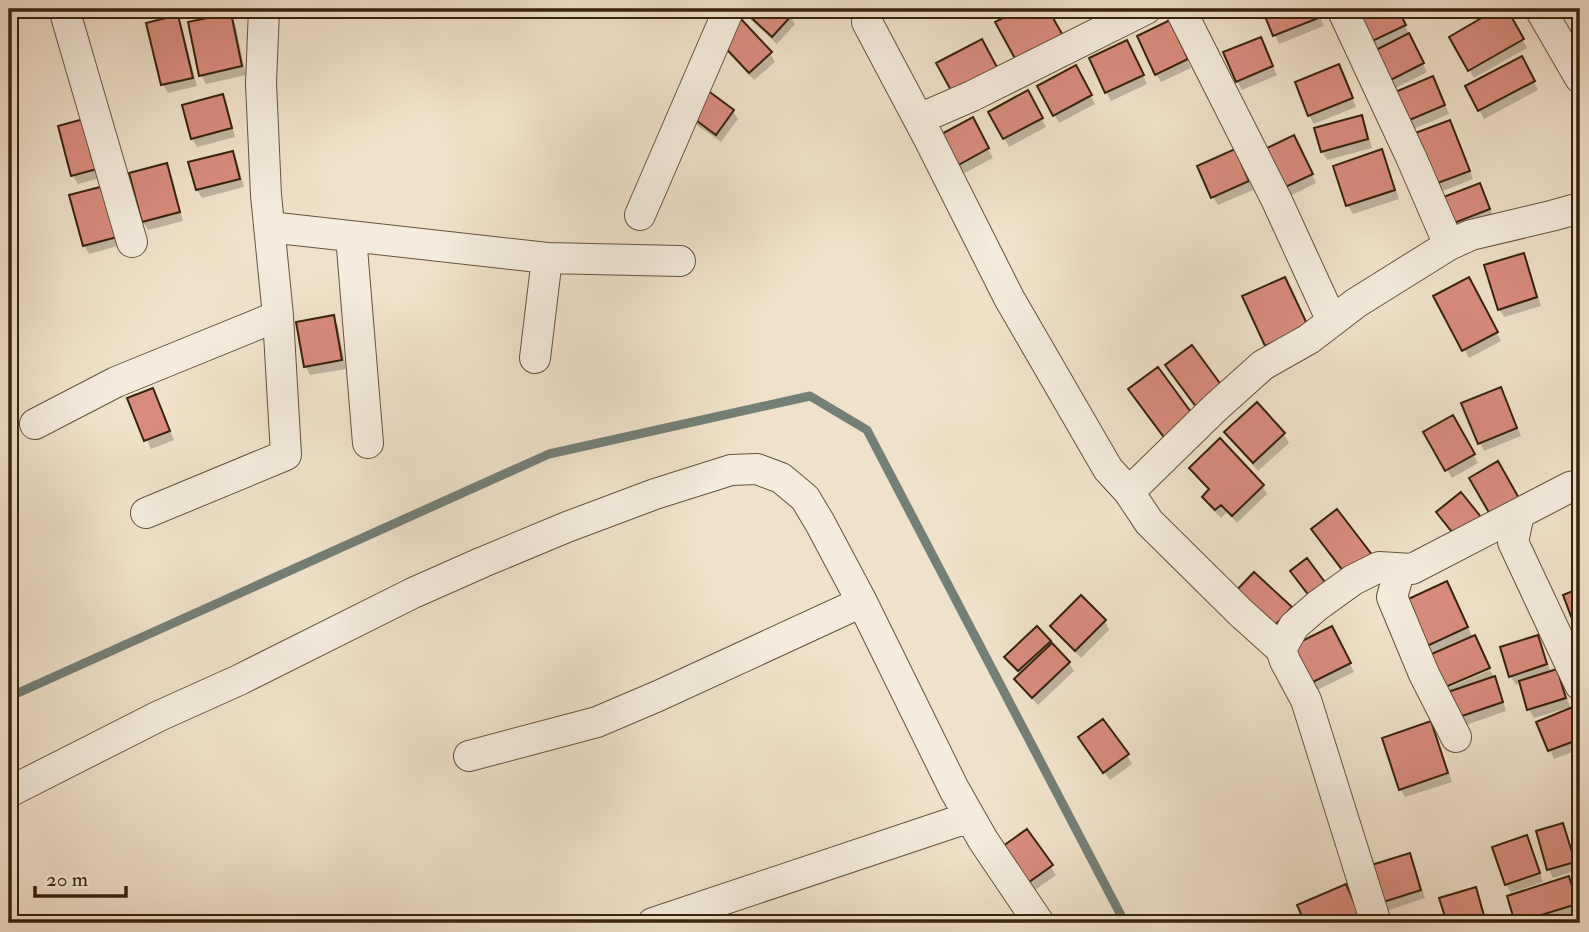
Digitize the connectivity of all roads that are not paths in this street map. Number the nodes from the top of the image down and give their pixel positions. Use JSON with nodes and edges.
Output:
{"nodes":[{"id":1,"x":64,"y":9,"type":"edge"},
{"id":2,"x":264,"y":9,"type":"edge"},
{"id":3,"x":1146,"y":9,"type":"edge"},
{"id":4,"x":1180,"y":9,"type":"edge"},
{"id":5,"x":1342,"y":9,"type":"edge"},
{"id":6,"x":1540,"y":9,"type":"edge"},
{"id":7,"x":724,"y":11,"type":"edge"},
{"id":8,"x":867,"y":22,"type":"dead end"},
{"id":9,"x":1580,"y":78,"type":"edge"},
{"id":10,"x":919,"y":119,"type":"junction"},
{"id":11,"x":1580,"y":208,"type":"edge"},
{"id":12,"x":640,"y":215,"type":"dead end"},
{"id":13,"x":269,"y":227,"type":"junction"},
{"id":14,"x":351,"y":236,"type":"junction"},
{"id":15,"x":132,"y":242,"type":"dead end"},
{"id":16,"x":1448,"y":245,"type":"junction"},
{"id":17,"x":547,"y":258,"type":"junction"},
{"id":18,"x":680,"y":261,"type":"dead end"},
{"id":19,"x":278,"y":316,"type":"junction"},
{"id":20,"x":1332,"y":321,"type":"junction"},
{"id":21,"x":535,"y":358,"type":"dead end"},
{"id":22,"x":35,"y":425,"type":"dead end"},
{"id":23,"x":368,"y":443,"type":"dead end"},
{"id":24,"x":1580,"y":485,"type":"edge"},
{"id":25,"x":1129,"y":492,"type":"junction"},
{"id":26,"x":146,"y":513,"type":"dead end"},
{"id":27,"x":1519,"y":514,"type":"junction"},
{"id":28,"x":1400,"y":569,"type":"junction"},
{"id":29,"x":862,"y":602,"type":"junction"},
{"id":30,"x":1281,"y":649,"type":"junction"},
{"id":31,"x":1580,"y":685,"type":"edge"},
{"id":32,"x":1456,"y":737,"type":"dead end"},
{"id":33,"x":469,"y":756,"type":"dead end"},
{"id":34,"x":9,"y":792,"type":"edge"},
{"id":35,"x":970,"y":817,"type":"junction"},
{"id":36,"x":653,"y":923,"type":"edge"},
{"id":37,"x":1039,"y":923,"type":"edge"},
{"id":38,"x":1376,"y":923,"type":"edge"}],
"edges":[{"from":1,"to":15,"type":"street"},
{"from":2,"to":13,"type":"street"},
{"from":3,"to":10,"type":"street"},
{"from":4,"to":20,"type":"street"},
{"from":5,"to":16,"type":"street"},
{"from":6,"to":9,"type":"street"},
{"from":7,"to":12,"type":"street"},
{"from":8,"to":10,"type":"street"},
{"from":10,"to":25,"type":"street"},
{"from":11,"to":16,"type":"street"},
{"from":13,"to":14,"type":"street"},
{"from":13,"to":19,"type":"street"},
{"from":14,"to":17,"type":"street"},
{"from":14,"to":23,"type":"street"},
{"from":16,"to":20,"type":"street"},
{"from":17,"to":18,"type":"street"},
{"from":17,"to":21,"type":"street"},
{"from":19,"to":22,"type":"street"},
{"from":19,"to":26,"type":"street"},
{"from":20,"to":25,"type":"street"},
{"from":24,"to":27,"type":"street"},
{"from":25,"to":30,"type":"street"},
{"from":27,"to":28,"type":"street"},
{"from":27,"to":31,"type":"street"},
{"from":28,"to":30,"type":"street"},
{"from":28,"to":32,"type":"street"},
{"from":29,"to":33,"type":"street"},
{"from":29,"to":34,"type":"street"},
{"from":29,"to":35,"type":"street"},
{"from":30,"to":38,"type":"street"},
{"from":35,"to":36,"type":"street"},
{"from":35,"to":37,"type":"street"}]}
